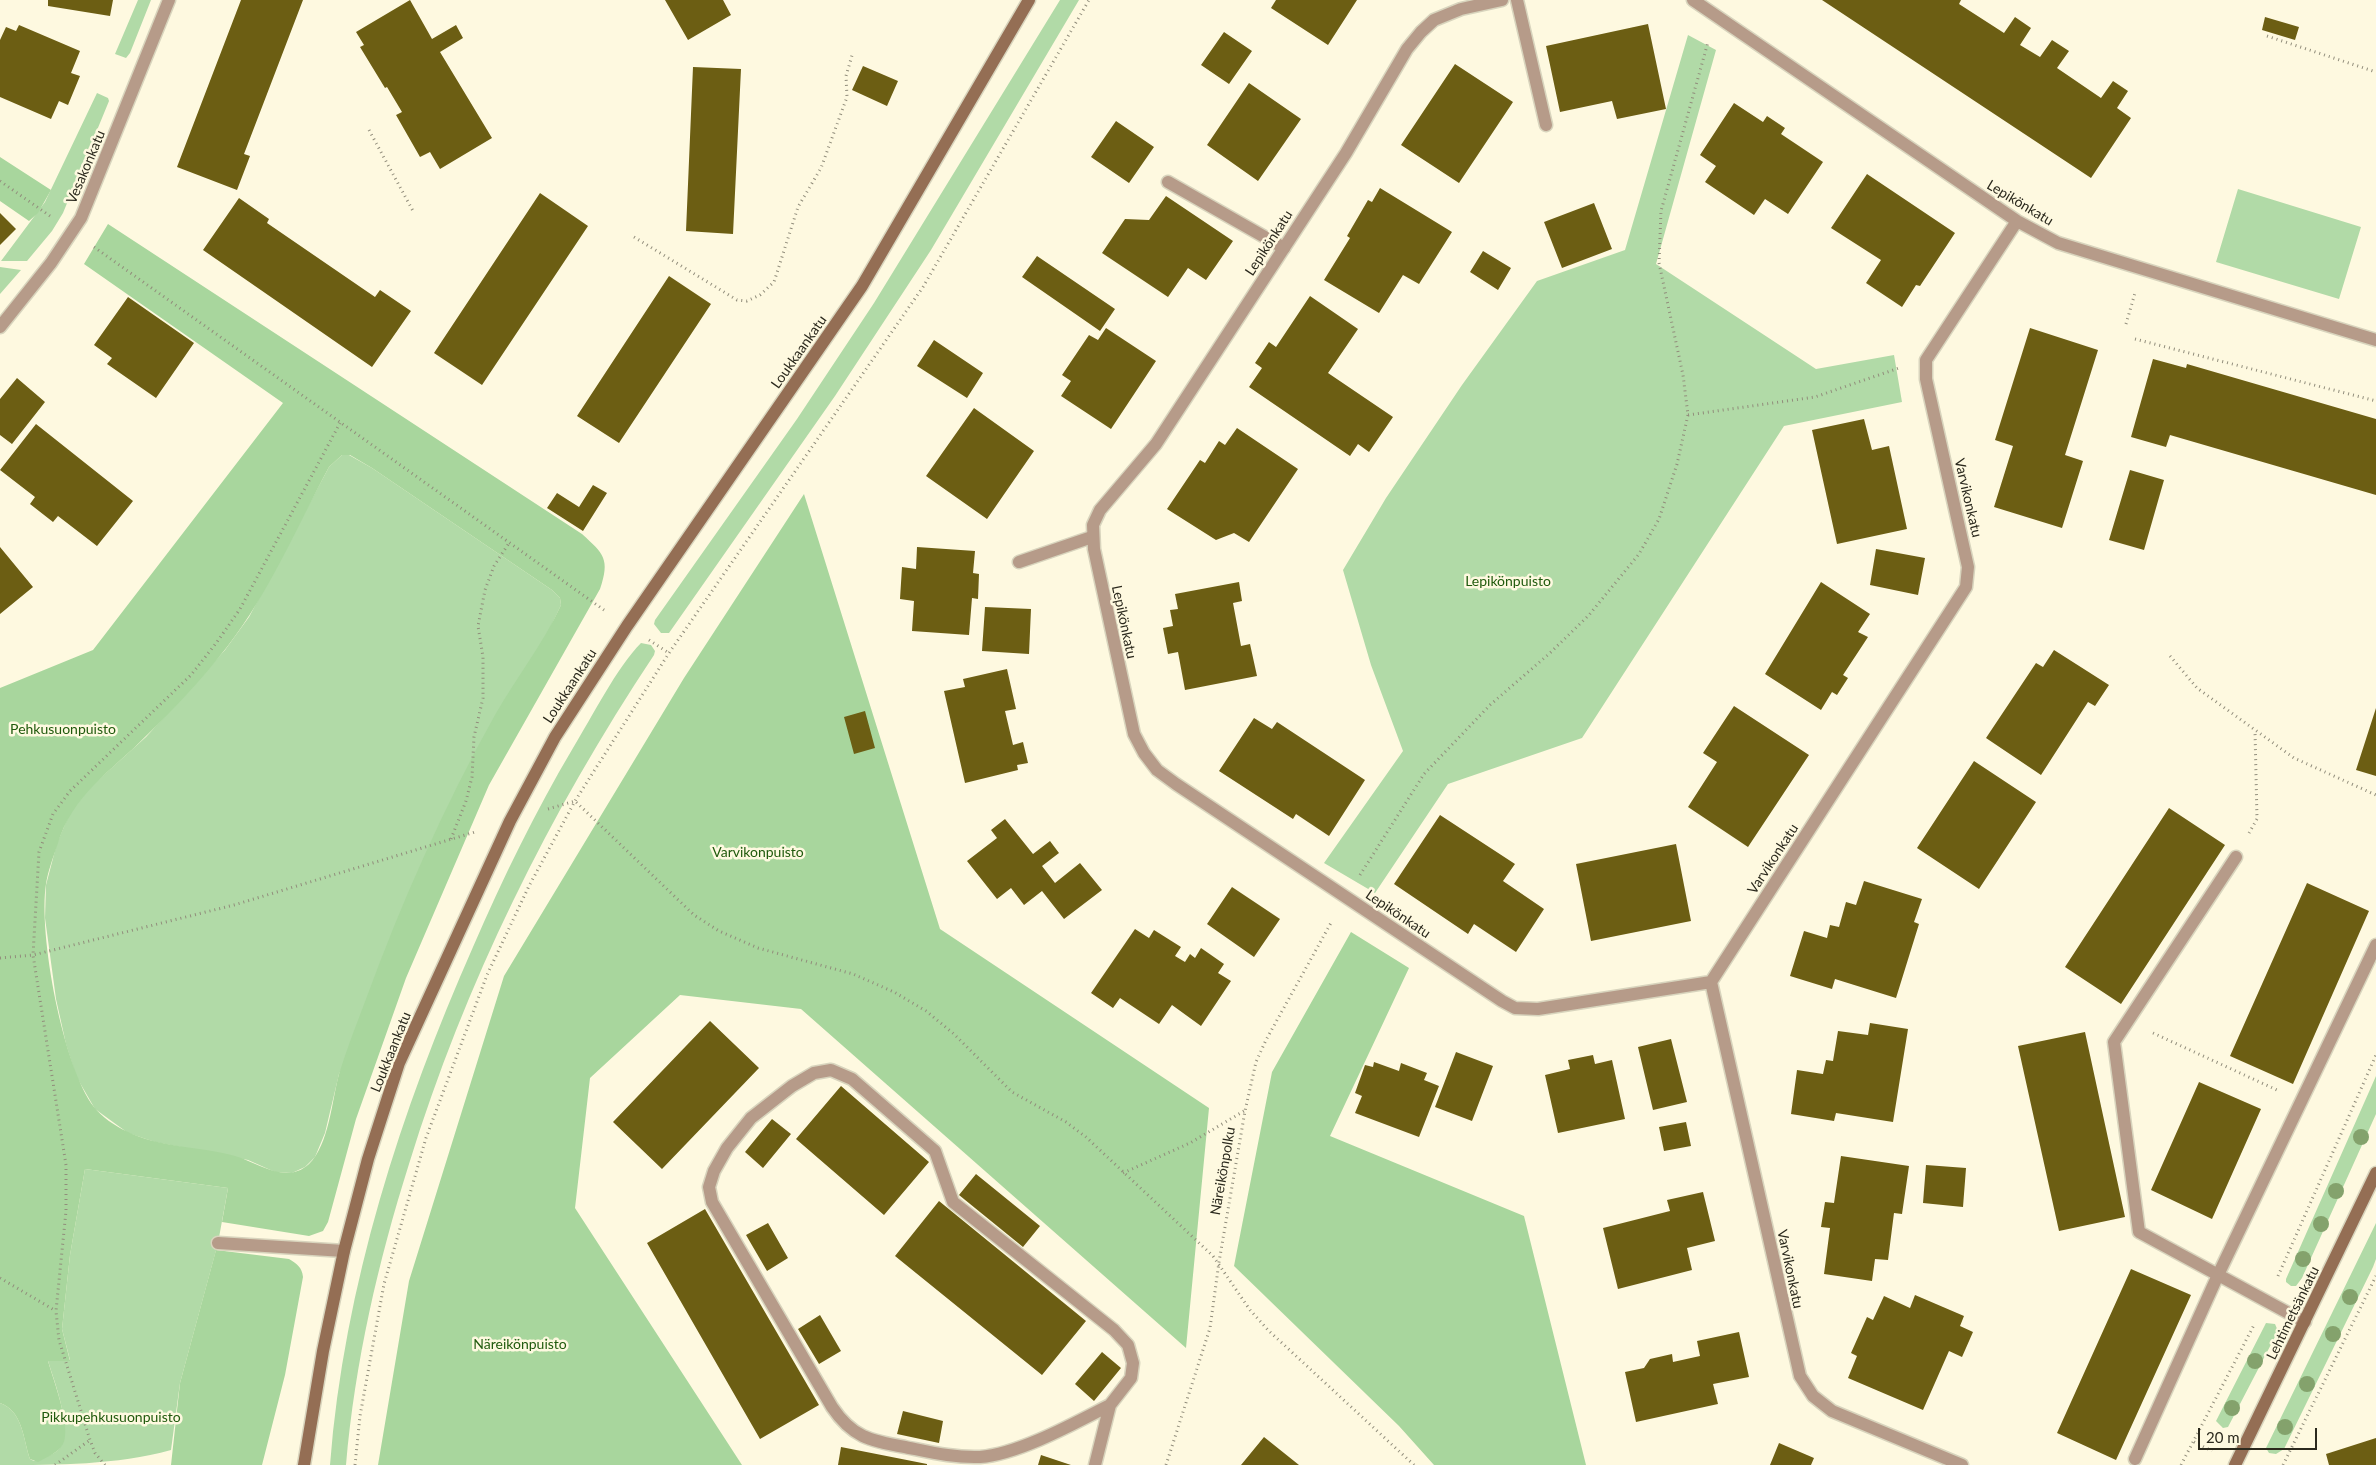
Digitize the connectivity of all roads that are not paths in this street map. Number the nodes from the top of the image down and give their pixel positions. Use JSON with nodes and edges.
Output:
{"nodes":[{"id":1,"x":169,"y":0,"type":"edge"},
{"id":2,"x":1029,"y":0,"type":"edge"},
{"id":3,"x":1502,"y":0,"type":"edge"},
{"id":4,"x":1517,"y":0,"type":"edge"},
{"id":5,"x":1693,"y":0,"type":"edge"},
{"id":6,"x":1486,"y":2,"type":"edge"},
{"id":7,"x":1546,"y":125,"type":"dead end"},
{"id":8,"x":1168,"y":182,"type":"dead end"},
{"id":9,"x":2016,"y":221,"type":"junction"},
{"id":10,"x":1284,"y":248,"type":"junction"},
{"id":11,"x":0,"y":327,"type":"edge"},
{"id":12,"x":2376,"y":340,"type":"edge"},
{"id":13,"x":1092,"y":537,"type":"junction"},
{"id":14,"x":1019,"y":562,"type":"dead end"},
{"id":15,"x":2236,"y":857,"type":"road end"},
{"id":16,"x":2376,"y":945,"type":"edge"},
{"id":17,"x":1711,"y":982,"type":"junction"},
{"id":18,"x":2376,"y":1172,"type":"edge"},
{"id":19,"x":218,"y":1243,"type":"dead end"},
{"id":20,"x":344,"y":1251,"type":"junction"},
{"id":21,"x":2218,"y":1275,"type":"junction"},
{"id":22,"x":2305,"y":1322,"type":"junction"},
{"id":23,"x":1110,"y":1405,"type":"junction"},
{"id":24,"x":2135,"y":1459,"type":"dead end"},
{"id":25,"x":304,"y":1465,"type":"edge"},
{"id":26,"x":1094,"y":1465,"type":"edge"},
{"id":27,"x":1962,"y":1465,"type":"edge"},
{"id":28,"x":2235,"y":1465,"type":"edge"}],
"edges":[{"from":1,"to":11,"type":"street","name":"Vesakonkatu"},
{"from":2,"to":20,"type":"street","name":"Loukkaankatu"},
{"from":3,"to":6,"type":"street","name":"Lepikönkatu"},
{"from":4,"to":7,"type":"street"},
{"from":5,"to":9,"type":"street","name":"Lepikönkatu"},
{"from":6,"to":10,"type":"street","name":"Lepikönkatu"},
{"from":8,"to":10,"type":"street"},
{"from":9,"to":12,"type":"street","name":"Lepikönkatu"},
{"from":9,"to":17,"type":"street","name":"Varvikonkatu"},
{"from":10,"to":13,"type":"street","name":"Lepikönkatu"},
{"from":13,"to":14,"type":"street"},
{"from":13,"to":17,"type":"street","name":"Lepikönkatu"},
{"from":15,"to":21,"type":"street"},
{"from":16,"to":21,"type":"street"},
{"from":17,"to":27,"type":"street","name":"Varvikonkatu"},
{"from":18,"to":22,"type":"street","name":"Lehtimetsänkatu"},
{"from":19,"to":20,"type":"street"},
{"from":20,"to":25,"type":"street","name":"Loukkaankatu"},
{"from":21,"to":22,"type":"street"},
{"from":21,"to":24,"type":"street"},
{"from":22,"to":28,"type":"street","name":"Lehtimetsänkatu"},
{"from":23,"to":23,"type":"street"},
{"from":23,"to":26,"type":"street"}]}
